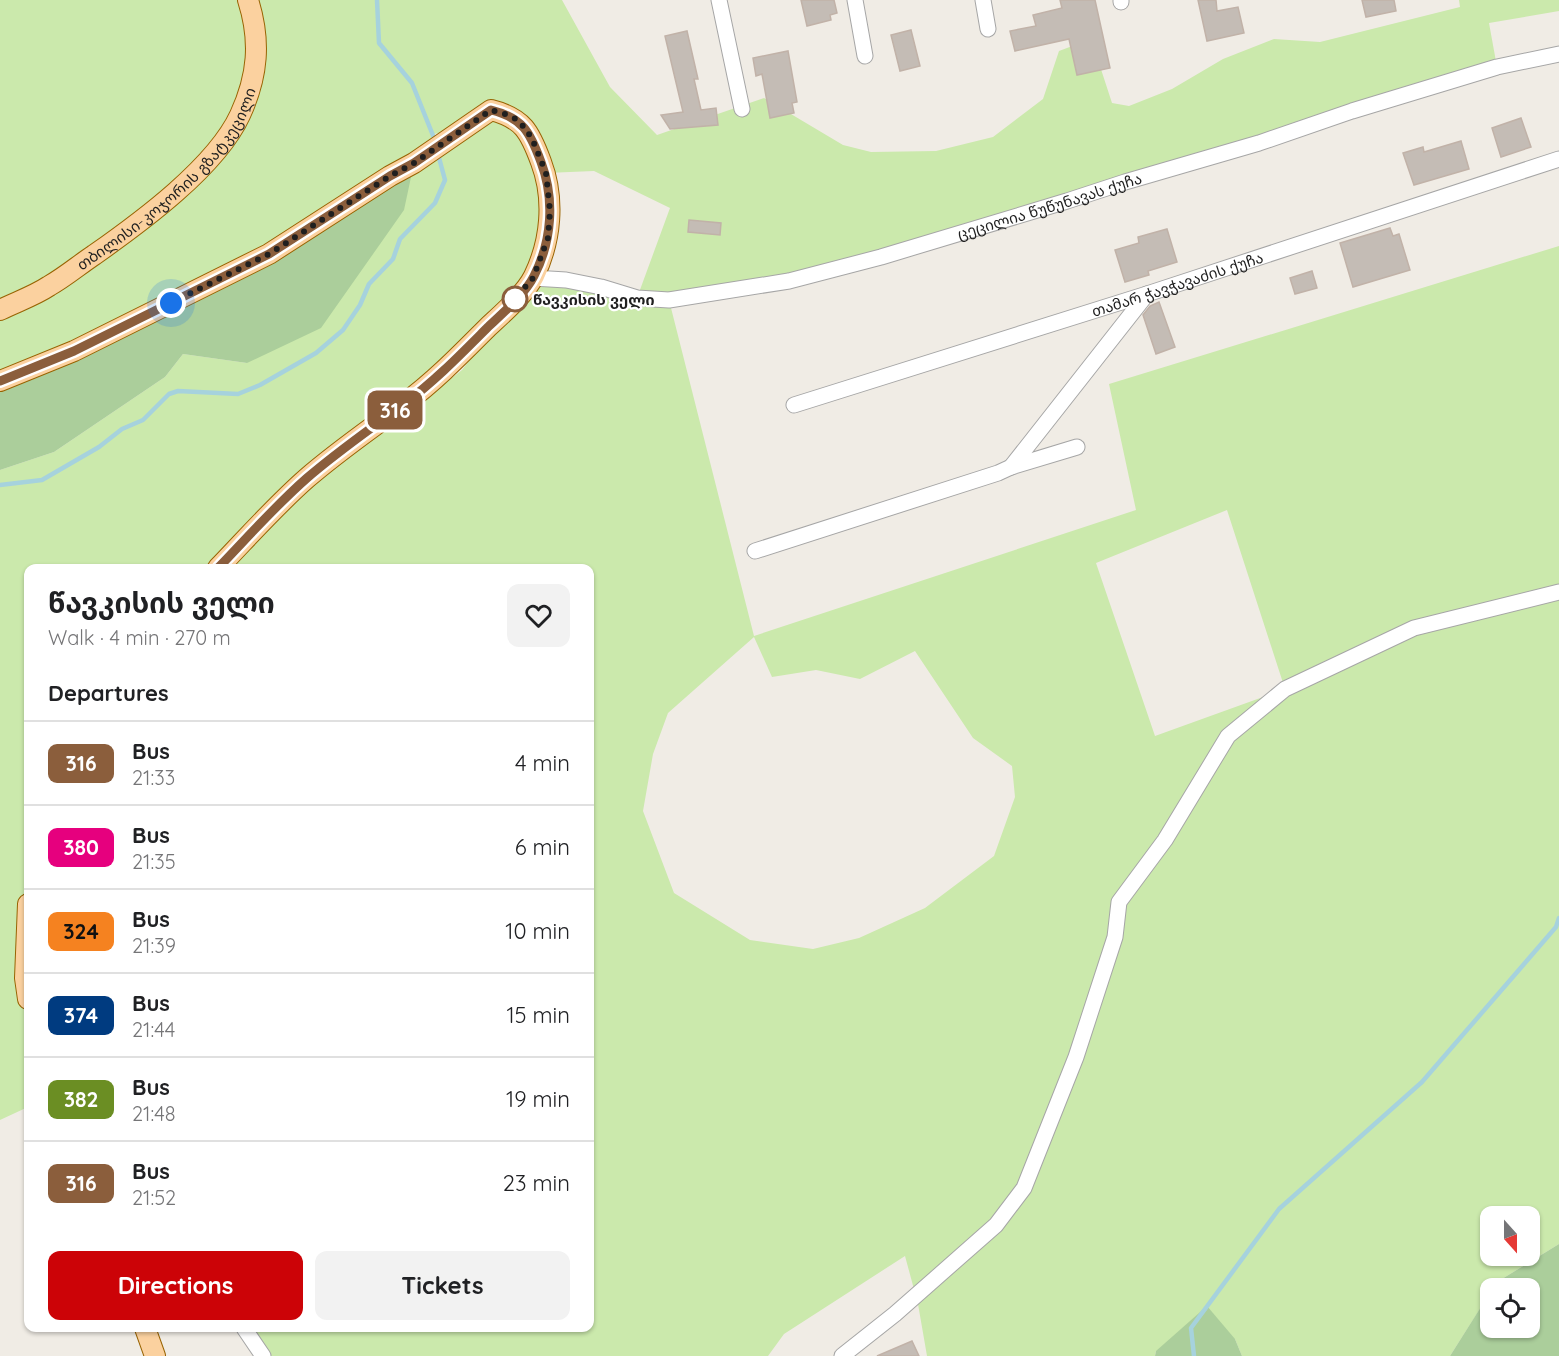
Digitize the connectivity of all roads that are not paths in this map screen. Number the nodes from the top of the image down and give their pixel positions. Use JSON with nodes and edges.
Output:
{"nodes":[{"id":1,"x":248,"y":0,"type":"edge"},
{"id":2,"x":719,"y":0,"type":"edge"},
{"id":3,"x":855,"y":0,"type":"edge"},
{"id":4,"x":982,"y":0,"type":"edge"},
{"id":5,"x":988,"y":29,"type":"dead end"},
{"id":6,"x":1559,"y":54,"type":"edge"},
{"id":7,"x":865,"y":56,"type":"dead end"},
{"id":8,"x":742,"y":109,"type":"dead end"},
{"id":9,"x":1559,"y":159,"type":"edge"},
{"id":10,"x":533,"y":278,"type":"junction"},
{"id":11,"x":1147,"y":294,"type":"junction"},
{"id":12,"x":0,"y":310,"type":"edge"},
{"id":13,"x":0,"y":381,"type":"edge"},
{"id":14,"x":794,"y":405,"type":"dead end"},
{"id":15,"x":1077,"y":447,"type":"dead end"},
{"id":16,"x":1011,"y":467,"type":"junction"},
{"id":17,"x":755,"y":551,"type":"dead end"},
{"id":18,"x":222,"y":564,"type":"edge"},
{"id":19,"x":1559,"y":592,"type":"edge"},
{"id":20,"x":146,"y":1332,"type":"edge"},
{"id":21,"x":247,"y":1332,"type":"edge"},
{"id":22,"x":155,"y":1356,"type":"edge"},
{"id":23,"x":263,"y":1356,"type":"edge"},
{"id":24,"x":842,"y":1356,"type":"edge"}],
"edges":[{"from":1,"to":12,"type":"main road","name":"თბილისი-კოჯორის გზატკეცილი"},
{"from":2,"to":8,"type":"street"},
{"from":3,"to":7,"type":"street"},
{"from":4,"to":5,"type":"street"},
{"from":6,"to":10,"type":"street","name":"ცეცილია წუწუნავას ქუჩა"},
{"from":9,"to":11,"type":"street","name":"თამარ ჭავჭავაძის ქუჩა"},
{"from":10,"to":13,"type":"main road"},
{"from":10,"to":18,"type":"main road"},
{"from":11,"to":14,"type":"street","name":"თამარ ჭავჭავაძის ქუჩა"},
{"from":11,"to":16,"type":"street"},
{"from":15,"to":16,"type":"street"},
{"from":16,"to":17,"type":"street"},
{"from":19,"to":24,"type":"street"},
{"from":20,"to":22,"type":"main road"},
{"from":21,"to":23,"type":"street"}]}
